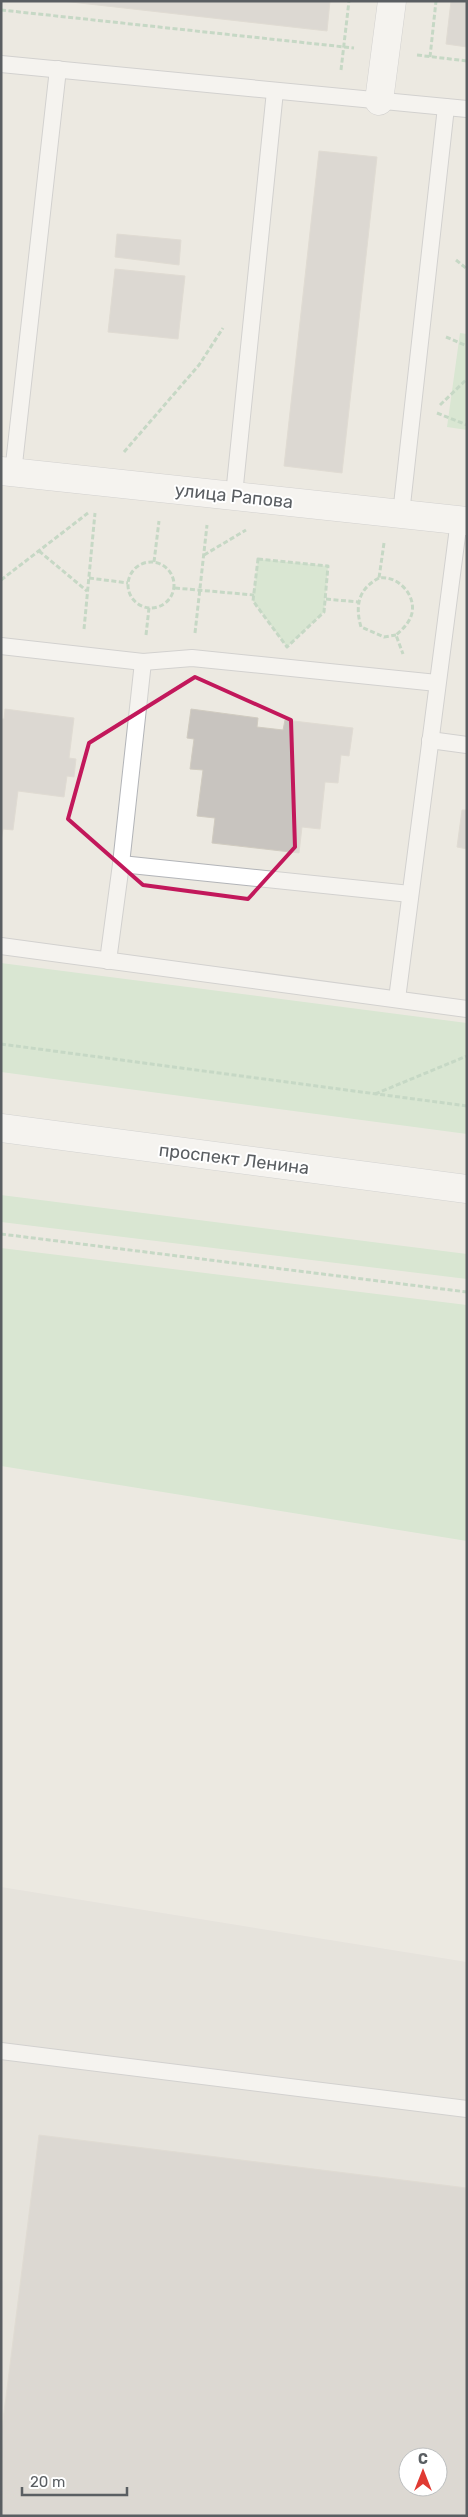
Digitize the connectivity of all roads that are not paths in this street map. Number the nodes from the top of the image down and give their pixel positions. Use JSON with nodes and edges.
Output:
{"nodes":[{"id":1,"x":392,"y":1,"type":"edge"},
{"id":2,"x":1,"y":64,"type":"edge"},
{"id":3,"x":58,"y":69,"type":"junction"},
{"id":4,"x":275,"y":91,"type":"junction"},
{"id":5,"x":379,"y":101,"type":"junction"},
{"id":6,"x":446,"y":107,"type":"junction"},
{"id":7,"x":467,"y":109,"type":"edge"},
{"id":8,"x":7,"y":472,"type":"edge"},
{"id":9,"x":234,"y":495,"type":"junction"},
{"id":10,"x":401,"y":514,"type":"junction"},
{"id":11,"x":463,"y":521,"type":"edge"},
{"id":12,"x":1,"y":646,"type":"edge"},
{"id":13,"x":143,"y":662,"type":"junction"},
{"id":14,"x":437,"y":683,"type":"junction"},
{"id":15,"x":430,"y":740,"type":"junction"},
{"id":16,"x":467,"y":745,"type":"edge"},
{"id":17,"x":121,"y":864,"type":"junction"},
{"id":18,"x":410,"y":894,"type":"junction"},
{"id":19,"x":1,"y":946,"type":"edge"},
{"id":20,"x":108,"y":961,"type":"junction"},
{"id":21,"x":397,"y":999,"type":"junction"},
{"id":22,"x":467,"y":1008,"type":"edge"},
{"id":23,"x":1,"y":1128,"type":"edge"},
{"id":24,"x":467,"y":1189,"type":"edge"},
{"id":25,"x":1,"y":2051,"type":"edge"},
{"id":26,"x":467,"y":2109,"type":"edge"}],
"edges":[{"from":1,"to":5,"type":"street"},
{"from":2,"to":3,"type":"lane"},
{"from":3,"to":4,"type":"lane"},
{"from":3,"to":8,"type":"lane"},
{"from":4,"to":5,"type":"lane"},
{"from":4,"to":9,"type":"lane"},
{"from":5,"to":6,"type":"lane"},
{"from":6,"to":7,"type":"lane"},
{"from":6,"to":10,"type":"lane"},
{"from":8,"to":9,"type":"street","name":"улица Рапова"},
{"from":9,"to":10,"type":"street","name":"улица Рапова"},
{"from":10,"to":11,"type":"street","name":"улица Рапова"},
{"from":11,"to":14,"type":"lane"},
{"from":12,"to":13,"type":"lane"},
{"from":13,"to":14,"type":"lane"},
{"from":13,"to":17,"type":"lane"},
{"from":14,"to":15,"type":"lane"},
{"from":15,"to":16,"type":"lane"},
{"from":15,"to":18,"type":"lane"},
{"from":17,"to":18,"type":"lane"},
{"from":17,"to":20,"type":"lane"},
{"from":18,"to":21,"type":"lane"},
{"from":19,"to":20,"type":"lane"},
{"from":20,"to":21,"type":"lane"},
{"from":21,"to":22,"type":"lane"},
{"from":23,"to":24,"type":"street","name":"проспект Ленина"},
{"from":25,"to":26,"type":"lane"}]}
